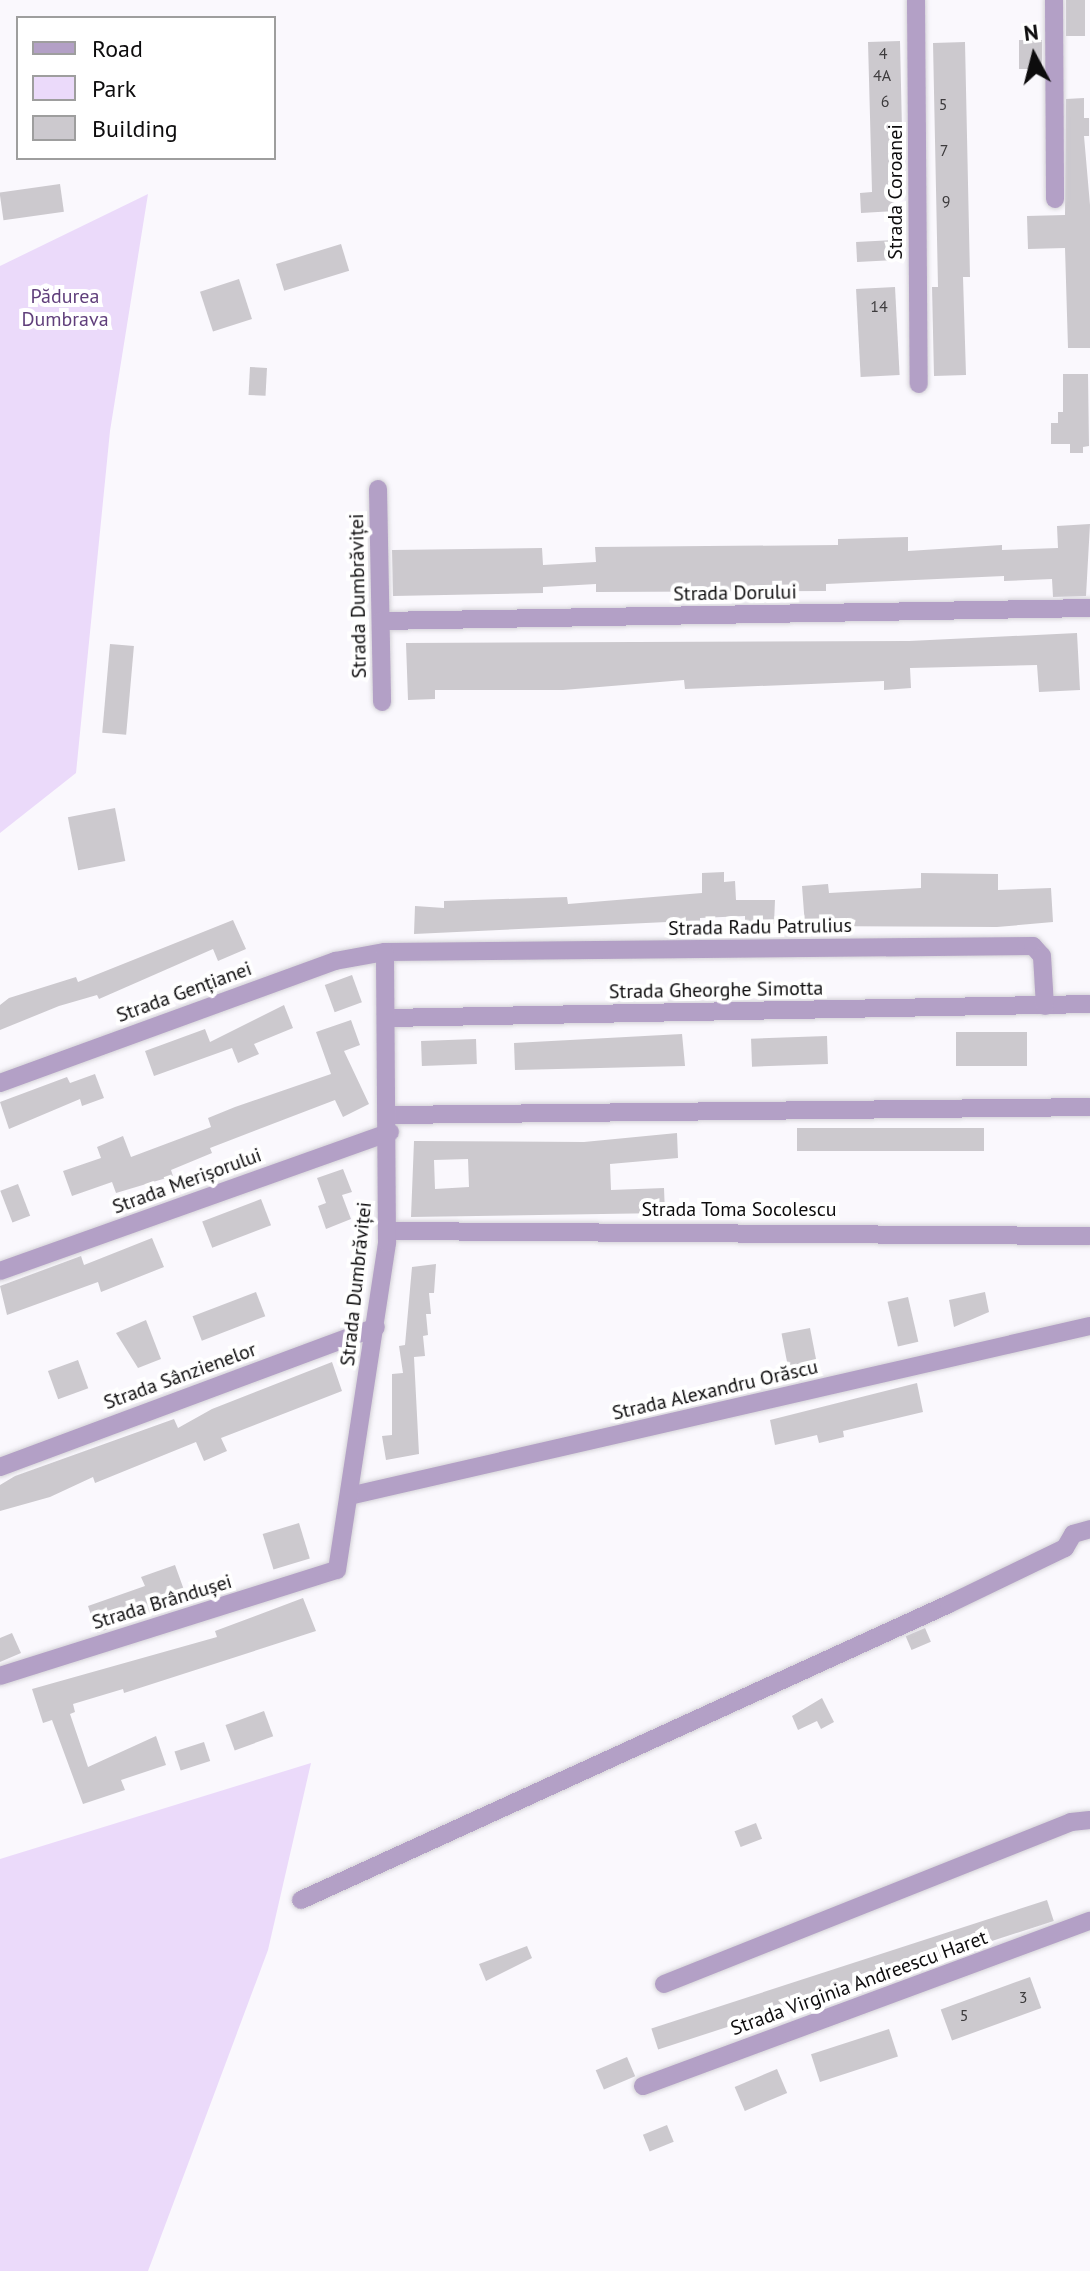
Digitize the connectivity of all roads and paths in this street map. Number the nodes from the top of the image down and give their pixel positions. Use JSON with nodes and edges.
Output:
{"nodes":[{"id":1,"x":916,"y":0,"type":"edge"},
{"id":2,"x":1054,"y":0,"type":"edge"},
{"id":3,"x":1055,"y":199,"type":"dead end"},
{"id":4,"x":919,"y":384,"type":"dead end"},
{"id":5,"x":378,"y":489,"type":"dead end"},
{"id":6,"x":1090,"y":608,"type":"edge"},
{"id":7,"x":381,"y":621,"type":"junction"},
{"id":8,"x":382,"y":702,"type":"dead end"},
{"id":9,"x":385,"y":952,"type":"junction"},
{"id":10,"x":1045,"y":1006,"type":"junction"},
{"id":11,"x":1088,"y":1007,"type":"edge"},
{"id":12,"x":388,"y":1018,"type":"junction"},
{"id":13,"x":0,"y":1083,"type":"edge"},
{"id":14,"x":1086,"y":1111,"type":"edge"},
{"id":15,"x":390,"y":1123,"type":"junction"},
{"id":16,"x":387,"y":1231,"type":"junction"},
{"id":17,"x":1090,"y":1236,"type":"edge"},
{"id":18,"x":0,"y":1271,"type":"edge"},
{"id":19,"x":1090,"y":1326,"type":"edge"},
{"id":20,"x":376,"y":1327,"type":"junction"},
{"id":21,"x":0,"y":1467,"type":"edge"},
{"id":22,"x":349,"y":1496,"type":"junction"},
{"id":23,"x":1090,"y":1529,"type":"edge"},
{"id":24,"x":337,"y":1570,"type":"joint"},
{"id":25,"x":0,"y":1676,"type":"edge"},
{"id":26,"x":1090,"y":1820,"type":"edge"},
{"id":27,"x":301,"y":1900,"type":"dead end"},
{"id":28,"x":1090,"y":1921,"type":"edge"},
{"id":29,"x":664,"y":1984,"type":"dead end"},
{"id":30,"x":643,"y":2086,"type":"dead end"}],
"edges":[{"from":1,"to":4,"type":"street","name":"Strada Coroanei"},
{"from":2,"to":3,"type":"street"},
{"from":5,"to":7,"type":"street","name":"Strada Dumbrăviței"},
{"from":6,"to":7,"type":"street","name":"Strada Dorului"},
{"from":7,"to":8,"type":"street","name":"Strada Dumbrăviței"},
{"from":9,"to":10,"type":"street","name":"Strada Radu Patrulius"},
{"from":9,"to":12,"type":"street","name":"Strada Dumbrăviței"},
{"from":9,"to":13,"type":"street","name":"Strada Gențianei"},
{"from":10,"to":11,"type":"street"},
{"from":10,"to":12,"type":"street","name":"Strada Gheorghe Simotta"},
{"from":12,"to":15,"type":"street","name":"Strada Dumbrăviței"},
{"from":14,"to":15,"type":"street","name":"Strada Merișorului"},
{"from":15,"to":16,"type":"street","name":"Strada Dumbrăviței"},
{"from":15,"to":18,"type":"street","name":"Strada Merișorului"},
{"from":16,"to":17,"type":"street","name":"Strada Toma Socolescu"},
{"from":16,"to":20,"type":"street","name":"Strada Dumbrăviței"},
{"from":19,"to":22,"type":"street","name":"Strada Alexandru Orăscu"},
{"from":20,"to":21,"type":"street","name":"Strada Sânzienelor"},
{"from":20,"to":22,"type":"street","name":"Strada Dumbrăviței"},
{"from":22,"to":24,"type":"street","name":"Strada Dumbrăviței"},
{"from":23,"to":27,"type":"street"},
{"from":24,"to":25,"type":"street","name":"Strada Brândușei"},
{"from":26,"to":29,"type":"street"},
{"from":28,"to":30,"type":"street","name":"Strada Virginia Andreescu Haret"}]}
